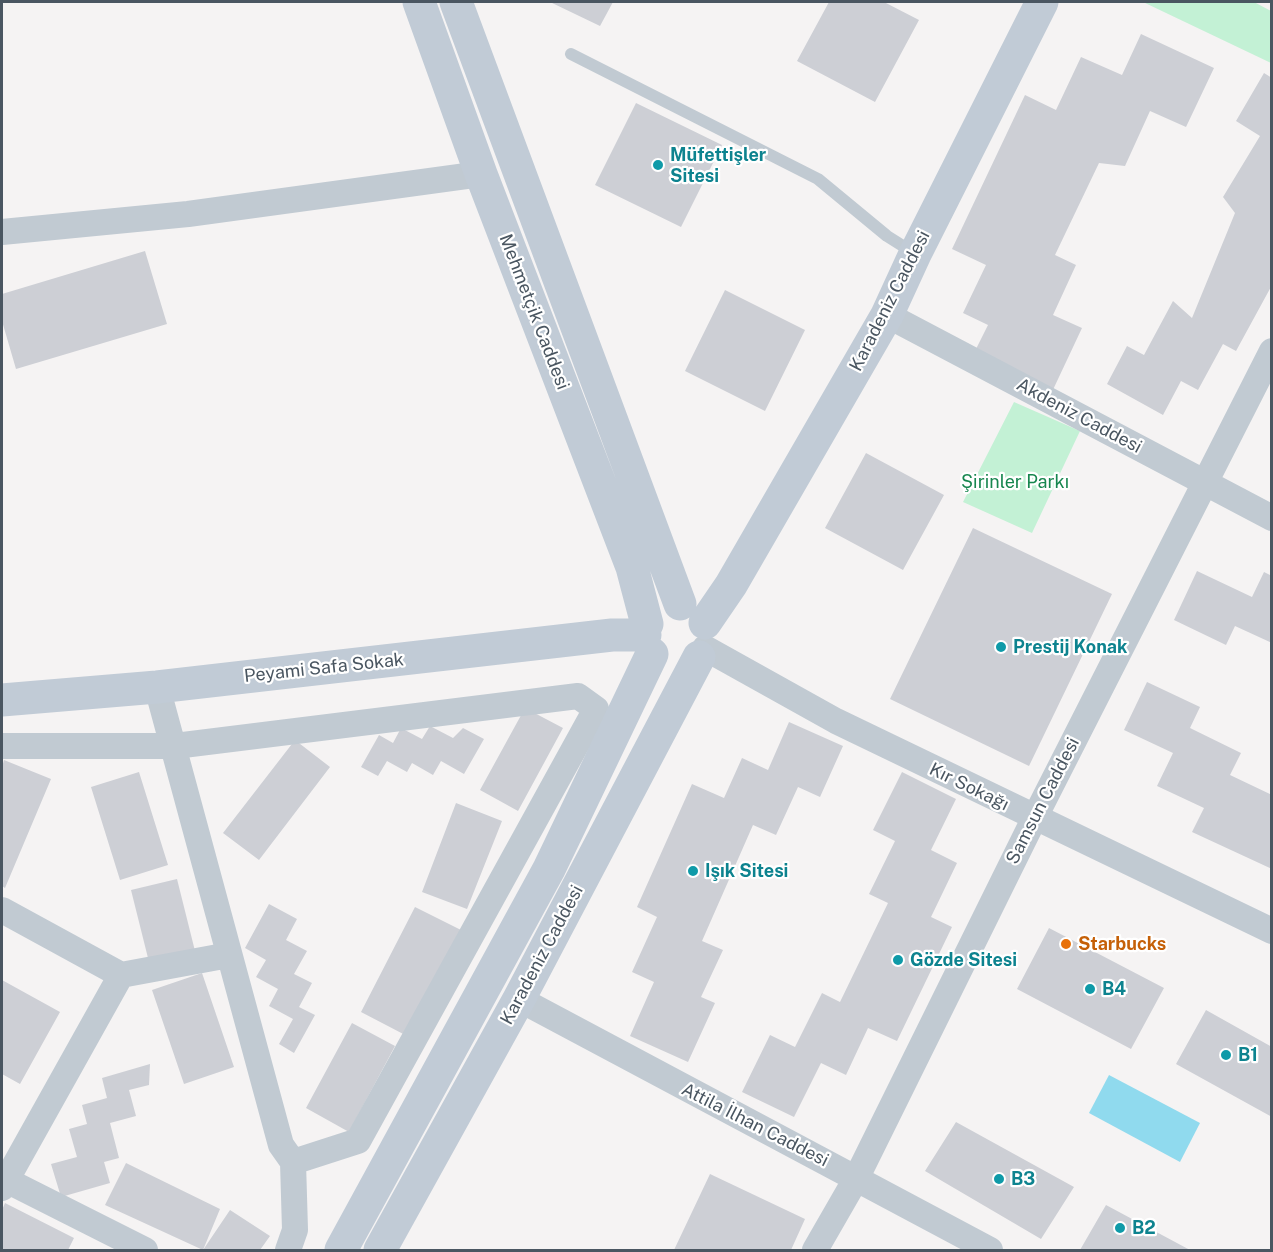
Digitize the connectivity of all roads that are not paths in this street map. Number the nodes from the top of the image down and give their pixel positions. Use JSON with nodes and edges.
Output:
{"nodes":[{"id":1,"x":420,"y":2,"type":"edge"},
{"id":2,"x":456,"y":2,"type":"edge"},
{"id":3,"x":1042,"y":2,"type":"edge"},
{"id":4,"x":571,"y":54,"type":"dead end"},
{"id":5,"x":481,"y":174,"type":"junction"},
{"id":6,"x":2,"y":232,"type":"edge"},
{"id":7,"x":915,"y":254,"type":"junction"},
{"id":8,"x":887,"y":315,"type":"junction"},
{"id":9,"x":1272,"y":351,"type":"edge"},
{"id":10,"x":1205,"y":482,"type":"junction"},
{"id":11,"x":1272,"y":518,"type":"edge"},
{"id":12,"x":697,"y":633,"type":"junction"},
{"id":13,"x":648,"y":638,"type":"junction"},
{"id":14,"x":157,"y":687,"type":"junction"},
{"id":15,"x":2,"y":700,"type":"edge"},
{"id":16,"x":2,"y":746,"type":"edge"},
{"id":17,"x":175,"y":746,"type":"junction"},
{"id":18,"x":1034,"y":819,"type":"junction"},
{"id":19,"x":2,"y":910,"type":"edge"},
{"id":20,"x":1272,"y":931,"type":"edge"},
{"id":21,"x":229,"y":955,"type":"junction"},
{"id":22,"x":121,"y":975,"type":"junction"},
{"id":23,"x":519,"y":999,"type":"junction"},
{"id":24,"x":10,"y":1152,"type":"edge"},
{"id":25,"x":292,"y":1162,"type":"junction"},
{"id":26,"x":857,"y":1177,"type":"junction"},
{"id":27,"x":4,"y":1184,"type":"edge"},
{"id":28,"x":145,"y":1251,"type":"edge"},
{"id":29,"x":288,"y":1251,"type":"edge"},
{"id":30,"x":341,"y":1251,"type":"edge"},
{"id":31,"x":380,"y":1251,"type":"edge"},
{"id":32,"x":815,"y":1251,"type":"edge"},
{"id":33,"x":990,"y":1251,"type":"edge"}],
"edges":[{"from":1,"to":5,"type":"main road","name":"Mehmetçik Caddesi"},
{"from":2,"to":12,"type":"main road","name":"Mehmetçik Caddesi"},
{"from":3,"to":7,"type":"main road","name":"Karadeniz Caddesi"},
{"from":4,"to":7,"type":"lane"},
{"from":5,"to":6,"type":"street"},
{"from":5,"to":13,"type":"main road","name":"Mehmetçik Caddesi"},
{"from":7,"to":8,"type":"main road","name":"Karadeniz Caddesi"},
{"from":8,"to":10,"type":"street","name":"Akdeniz Caddesi"},
{"from":8,"to":12,"type":"main road","name":"Karadeniz Caddesi"},
{"from":9,"to":10,"type":"street","name":"Samsun Caddesi"},
{"from":10,"to":11,"type":"street","name":"Akdeniz Caddesi"},
{"from":10,"to":18,"type":"street","name":"Samsun Caddesi"},
{"from":12,"to":13,"type":"main road"},
{"from":12,"to":13,"type":"main road"},
{"from":12,"to":18,"type":"street","name":"Kır Sokağı"},
{"from":12,"to":23,"type":"main road","name":"Karadeniz Caddesi"},
{"from":13,"to":14,"type":"main road","name":"Peyami Safa Sokak"},
{"from":13,"to":30,"type":"main road","name":"Karadeniz Caddesi"},
{"from":14,"to":15,"type":"main road","name":"Peyami Safa Sokak"},
{"from":14,"to":17,"type":"street"},
{"from":16,"to":17,"type":"street"},
{"from":17,"to":21,"type":"street"},
{"from":17,"to":25,"type":"street"},
{"from":18,"to":20,"type":"street","name":"Kır Sokağı"},
{"from":18,"to":26,"type":"street","name":"Samsun Caddesi"},
{"from":19,"to":22,"type":"street"},
{"from":21,"to":22,"type":"street"},
{"from":21,"to":25,"type":"street"},
{"from":22,"to":24,"type":"street"},
{"from":23,"to":26,"type":"street","name":"Attila İlhan Caddesi"},
{"from":23,"to":31,"type":"main road","name":"Karadeniz Caddesi"},
{"from":24,"to":27,"type":"street"},
{"from":25,"to":29,"type":"street"},
{"from":26,"to":32,"type":"street","name":"Samsun Caddesi"},
{"from":26,"to":33,"type":"street","name":"Attila İlhan Caddesi"},
{"from":27,"to":28,"type":"street"}]}
